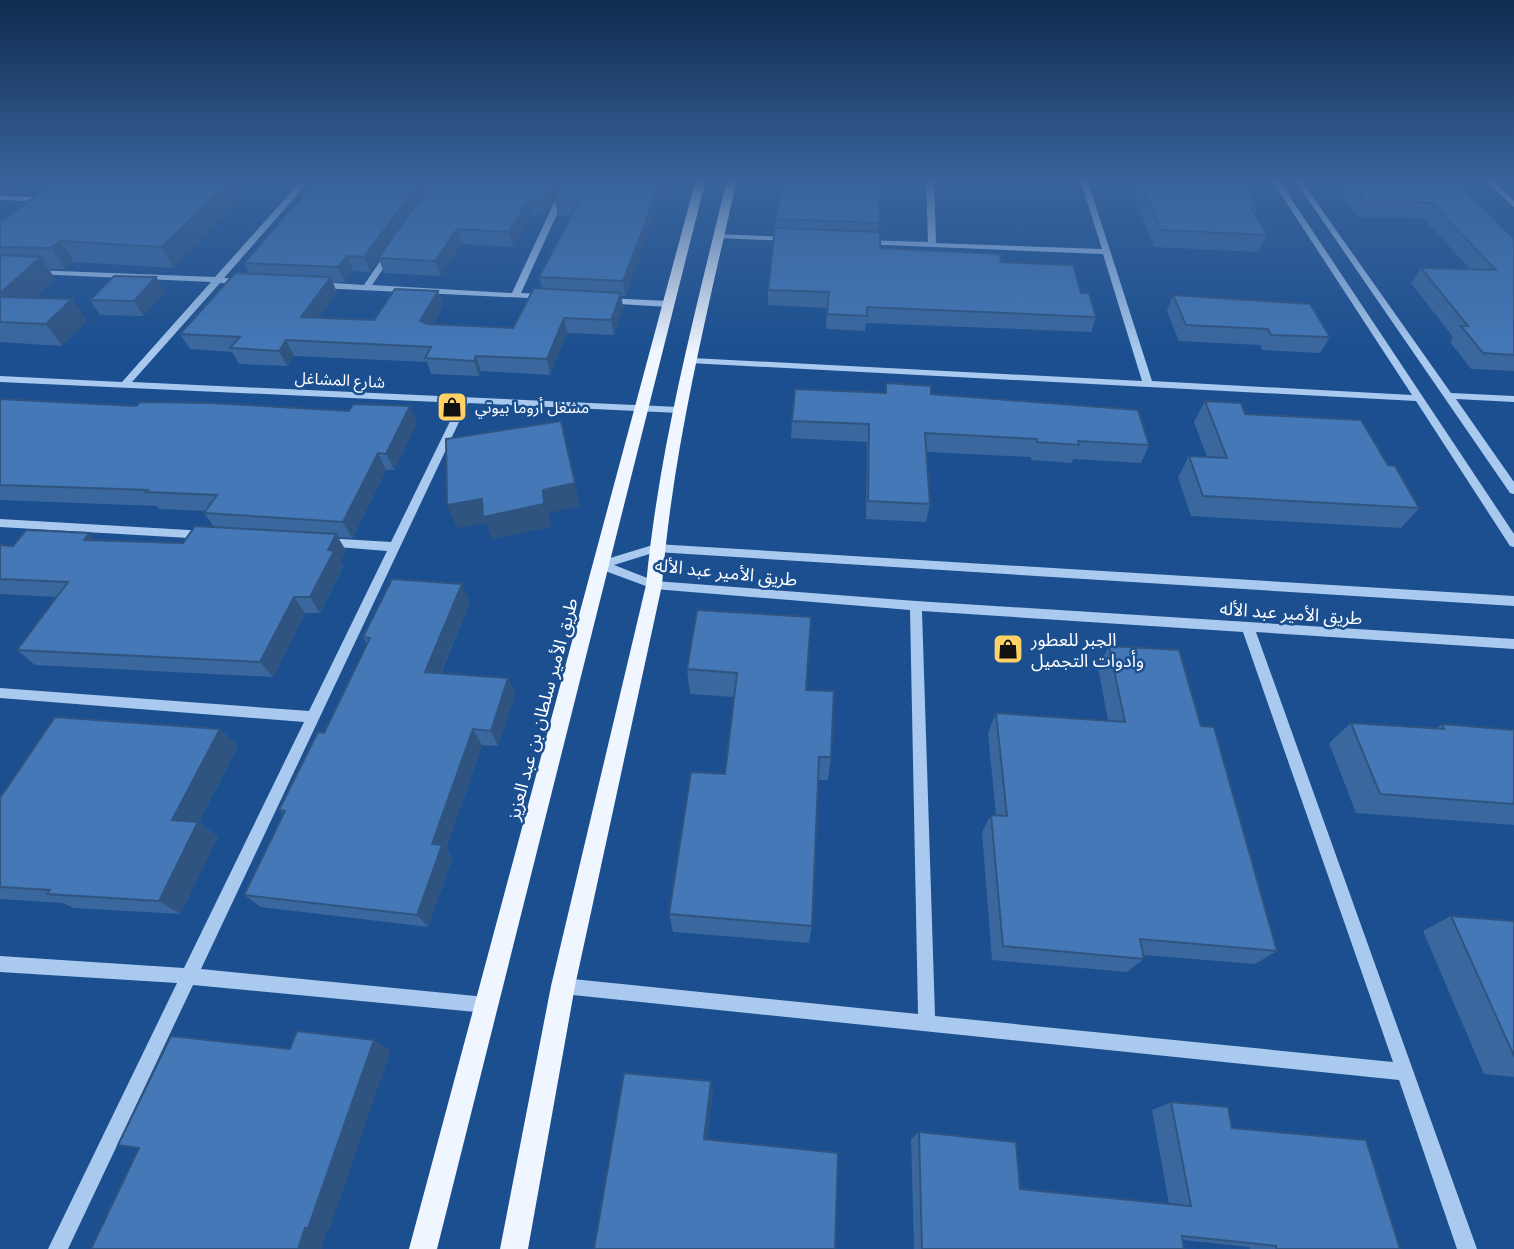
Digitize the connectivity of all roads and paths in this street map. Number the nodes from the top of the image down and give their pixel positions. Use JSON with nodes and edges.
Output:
{"nodes":[{"id":1,"x":256,"y":237,"type":"edge"},
{"id":2,"x":542,"y":237,"type":"edge"},
{"id":3,"x":686,"y":237,"type":"edge"},
{"id":4,"x":719,"y":237,"type":"edge"},
{"id":5,"x":745,"y":237,"type":"edge"},
{"id":6,"x":932,"y":237,"type":"edge"},
{"id":7,"x":1102,"y":237,"type":"edge"},
{"id":8,"x":1313,"y":237,"type":"edge"},
{"id":9,"x":1338,"y":237,"type":"edge"},
{"id":10,"x":799,"y":240,"type":"edge"},
{"id":11,"x":852,"y":242,"type":"edge"},
{"id":12,"x":396,"y":244,"type":"edge"},
{"id":13,"x":932,"y":245,"type":"junction"},
{"id":14,"x":1107,"y":252,"type":"junction"},
{"id":15,"x":27,"y":272,"type":"edge"},
{"id":16,"x":220,"y":279,"type":"junction"},
{"id":17,"x":260,"y":282,"type":"edge"},
{"id":18,"x":313,"y":285,"type":"edge"},
{"id":19,"x":366,"y":288,"type":"junction"},
{"id":20,"x":515,"y":296,"type":"junction"},
{"id":21,"x":557,"y":298,"type":"edge"},
{"id":22,"x":599,"y":300,"type":"edge"},
{"id":23,"x":668,"y":304,"type":"junction"},
{"id":24,"x":692,"y":361,"type":"junction"},
{"id":25,"x":0,"y":379,"type":"edge"},
{"id":26,"x":125,"y":384,"type":"junction"},
{"id":27,"x":1149,"y":384,"type":"junction"},
{"id":28,"x":1448,"y":396,"type":"junction"},
{"id":29,"x":1419,"y":398,"type":"junction"},
{"id":30,"x":1514,"y":400,"type":"edge"},
{"id":31,"x":464,"y":402,"type":"junction"},
{"id":32,"x":640,"y":406,"type":"junction"},
{"id":33,"x":679,"y":410,"type":"junction"},
{"id":34,"x":1514,"y":490,"type":"edge"},
{"id":35,"x":0,"y":523,"type":"edge"},
{"id":36,"x":218,"y":536,"type":"edge"},
{"id":37,"x":314,"y":542,"type":"edge"},
{"id":38,"x":1514,"y":543,"type":"edge"},
{"id":39,"x":396,"y":547,"type":"junction"},
{"id":40,"x":656,"y":548,"type":"junction"},
{"id":41,"x":601,"y":565,"type":"junction"},
{"id":42,"x":654,"y":585,"type":"junction"},
{"id":43,"x":1514,"y":601,"type":"edge"},
{"id":44,"x":916,"y":606,"type":"junction"},
{"id":45,"x":1248,"y":627,"type":"junction"},
{"id":46,"x":1514,"y":644,"type":"edge"},
{"id":47,"x":0,"y":693,"type":"edge"},
{"id":48,"x":314,"y":717,"type":"junction"},
{"id":49,"x":0,"y":964,"type":"edge"},
{"id":50,"x":189,"y":976,"type":"junction"},
{"id":51,"x":563,"y":986,"type":"junction"},
{"id":52,"x":486,"y":1005,"type":"junction"},
{"id":53,"x":927,"y":1023,"type":"junction"},
{"id":54,"x":1404,"y":1072,"type":"junction"},
{"id":55,"x":58,"y":1249,"type":"edge"},
{"id":56,"x":423,"y":1249,"type":"edge"},
{"id":57,"x":514,"y":1249,"type":"edge"},
{"id":58,"x":1466,"y":1249,"type":"edge"}],
"edges":[{"from":1,"to":16,"type":"street"},
{"from":2,"to":20,"type":"street"},
{"from":3,"to":23,"type":"main road","name":"طريق الأمير سلطان بن عبد العزيز"},
{"from":4,"to":24,"type":"main road"},
{"from":5,"to":10,"type":"street"},
{"from":6,"to":13,"type":"street"},
{"from":7,"to":14,"type":"street"},
{"from":8,"to":29,"type":"street"},
{"from":9,"to":28,"type":"street"},
{"from":11,"to":13,"type":"street"},
{"from":12,"to":19,"type":"street"},
{"from":13,"to":14,"type":"street"},
{"from":14,"to":27,"type":"street"},
{"from":15,"to":16,"type":"street"},
{"from":16,"to":17,"type":"street"},
{"from":16,"to":26,"type":"street"},
{"from":18,"to":19,"type":"street"},
{"from":19,"to":20,"type":"street"},
{"from":20,"to":21,"type":"street"},
{"from":22,"to":23,"type":"street"},
{"from":23,"to":32,"type":"main road","name":"طريق الأمير سلطان بن عبد العزيز"},
{"from":24,"to":27,"type":"street"},
{"from":24,"to":33,"type":"main road"},
{"from":25,"to":26,"type":"street","name":"شارع المشاغل"},
{"from":26,"to":31,"type":"street","name":"شارع المشاغل"},
{"from":27,"to":29,"type":"street"},
{"from":28,"to":30,"type":"street"},
{"from":28,"to":34,"type":"street"},
{"from":29,"to":38,"type":"street"},
{"from":31,"to":32,"type":"street","name":"شارع المشاغل"},
{"from":31,"to":39,"type":"street"},
{"from":32,"to":33,"type":"street","name":"شارع المشاغل"},
{"from":32,"to":41,"type":"main road","name":"طريق الأمير سلطان بن عبد العزيز"},
{"from":33,"to":40,"type":"main road"},
{"from":35,"to":36,"type":"street"},
{"from":37,"to":39,"type":"street"},
{"from":39,"to":48,"type":"street"},
{"from":40,"to":41,"type":"street","name":"طريق الأمير عبد الأله"},
{"from":40,"to":42,"type":"main road"},
{"from":40,"to":43,"type":"street","name":"طريق الأمير عبد الأله"},
{"from":41,"to":42,"type":"street","name":"طريق الأمير عبد الأله"},
{"from":41,"to":52,"type":"main road","name":"طريق الأمير سلطان بن عبد العزيز"},
{"from":42,"to":44,"type":"street","name":"طريق الأمير عبد الأله"},
{"from":42,"to":51,"type":"main road"},
{"from":44,"to":45,"type":"street","name":"طريق الأمير عبد الأله"},
{"from":44,"to":53,"type":"street"},
{"from":45,"to":46,"type":"street","name":"طريق الأمير عبد الأله"},
{"from":45,"to":54,"type":"street"},
{"from":47,"to":48,"type":"street"},
{"from":48,"to":50,"type":"street"},
{"from":49,"to":50,"type":"street"},
{"from":50,"to":52,"type":"street"},
{"from":50,"to":55,"type":"street"},
{"from":51,"to":53,"type":"street"},
{"from":51,"to":57,"type":"main road"},
{"from":52,"to":56,"type":"main road","name":"طريق الأمير سلطان بن عبد العزيز"},
{"from":53,"to":54,"type":"street"},
{"from":54,"to":58,"type":"street"}]}
